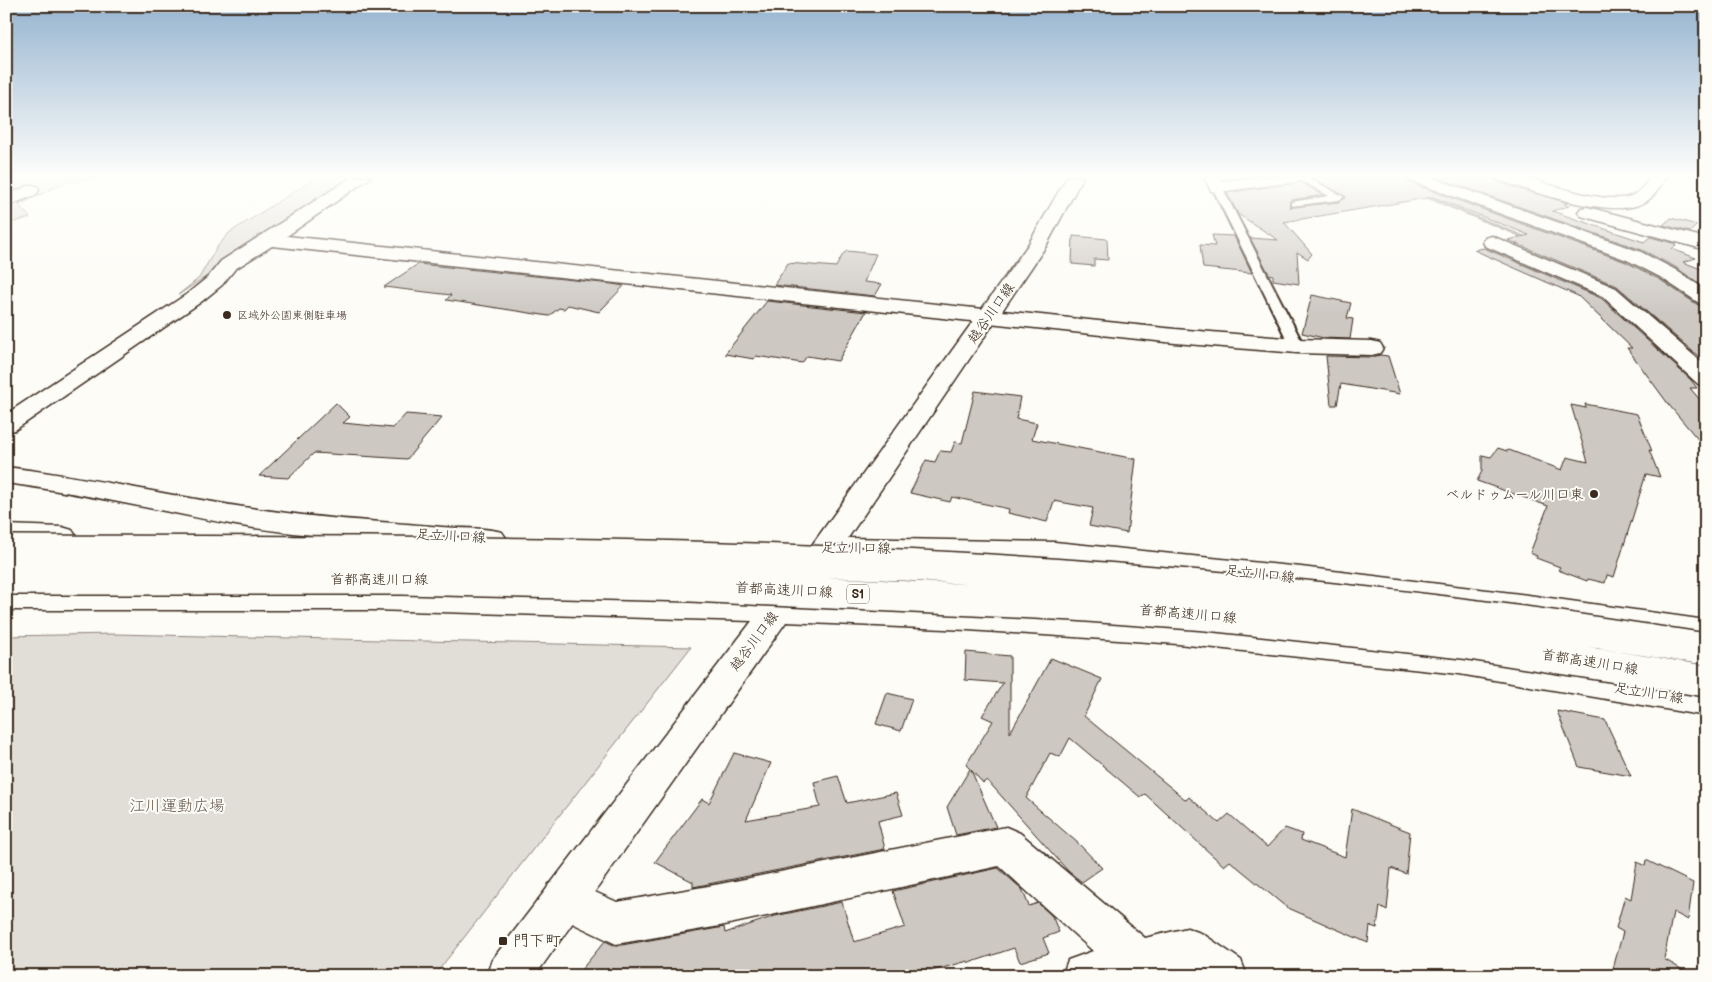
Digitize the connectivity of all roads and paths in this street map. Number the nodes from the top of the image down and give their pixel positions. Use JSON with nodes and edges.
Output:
{"nodes":[{"id":1,"x":295,"y":223,"type":"edge"},
{"id":2,"x":1050,"y":223,"type":"edge"},
{"id":3,"x":1235,"y":223,"type":"edge"},
{"id":4,"x":1546,"y":223,"type":"joint"},
{"id":5,"x":1640,"y":223,"type":"edge"},
{"id":6,"x":269,"y":240,"type":"junction"},
{"id":7,"x":1706,"y":244,"type":"edge"},
{"id":8,"x":1667,"y":273,"type":"junction"},
{"id":9,"x":1696,"y":273,"type":"dead end"},
{"id":10,"x":1706,"y":299,"type":"edge"},
{"id":11,"x":990,"y":316,"type":"junction"},
{"id":12,"x":1297,"y":346,"type":"junction"},
{"id":13,"x":1372,"y":348,"type":"dead end"},
{"id":14,"x":1705,"y":378,"type":"edge"},
{"id":15,"x":6,"y":425,"type":"edge"},
{"id":16,"x":6,"y":475,"type":"edge"},
{"id":17,"x":6,"y":535,"type":"edge"},
{"id":18,"x":827,"y":548,"type":"junction"},
{"id":19,"x":215,"y":550,"type":"junction"},
{"id":20,"x":6,"y":551,"type":"edge"},
{"id":21,"x":6,"y":579,"type":"edge"},
{"id":22,"x":6,"y":599,"type":"edge"},
{"id":23,"x":778,"y":610,"type":"junction"},
{"id":24,"x":1706,"y":632,"type":"edge"},
{"id":25,"x":1706,"y":649,"type":"edge"},
{"id":26,"x":1706,"y":681,"type":"edge"},
{"id":27,"x":1706,"y":702,"type":"edge"},
{"id":28,"x":564,"y":898,"type":"junction"},
{"id":29,"x":1137,"y":961,"type":"junction"},
{"id":30,"x":508,"y":976,"type":"edge"},
{"id":31,"x":1084,"y":976,"type":"edge"},
{"id":32,"x":1225,"y":976,"type":"edge"}],
"edges":[{"from":1,"to":6,"type":"main road"},
{"from":2,"to":11,"type":"main road","name":"越谷川口線"},
{"from":3,"to":12,"type":"lane"},
{"from":4,"to":8,"type":"main road"},
{"from":4,"to":14,"type":"main road"},
{"from":5,"to":7,"type":"main road"},
{"from":6,"to":11,"type":"main road"},
{"from":6,"to":15,"type":"main road"},
{"from":8,"to":9,"type":"main road"},
{"from":8,"to":10,"type":"main road"},
{"from":11,"to":12,"type":"main road"},
{"from":11,"to":18,"type":"main road","name":"越谷川口線"},
{"from":12,"to":13,"type":"main road"},
{"from":16,"to":18,"type":"main road","name":"足立川口線"},
{"from":17,"to":19,"type":"main road","bridge":true},
{"from":18,"to":23,"type":"main road","name":"越谷川口線"},
{"from":18,"to":24,"type":"main road","name":"足立川口線"},
{"from":19,"to":20,"type":"main road","name":"首都高速川口線","bridge":true},
{"from":19,"to":25,"type":"main road","name":"首都高速川口線","bridge":true},
{"from":21,"to":26,"type":"main road","name":"首都高速川口線","number":"S1","bridge":true},
{"from":22,"to":23,"type":"main road","name":"足立川口線"},
{"from":23,"to":27,"type":"main road","name":"足立川口線"},
{"from":23,"to":28,"type":"main road","name":"越谷川口線"},
{"from":28,"to":29,"type":"main road"},
{"from":28,"to":30,"type":"main road","name":"越谷川口線"},
{"from":29,"to":31,"type":"main road"},
{"from":29,"to":32,"type":"main road"}]}
